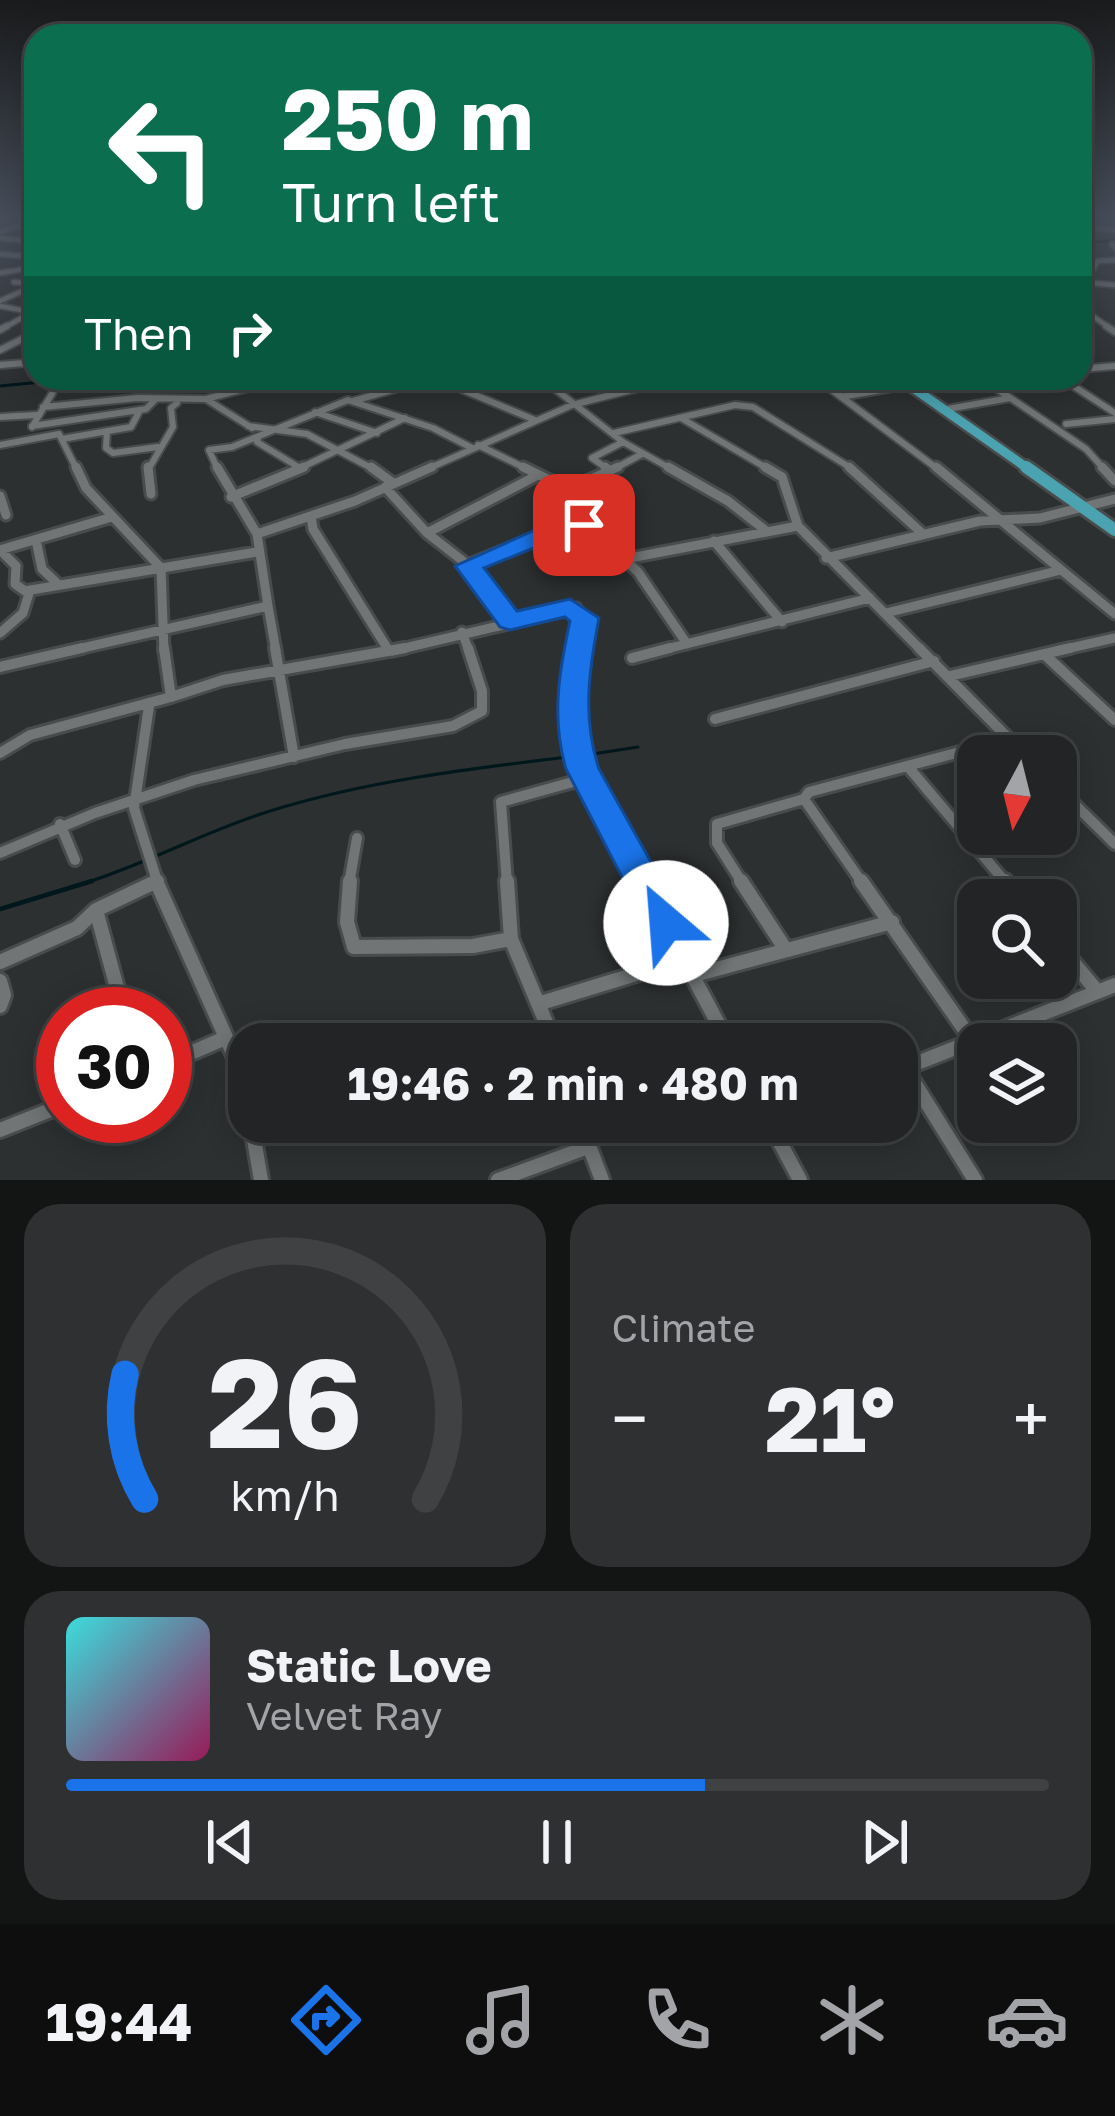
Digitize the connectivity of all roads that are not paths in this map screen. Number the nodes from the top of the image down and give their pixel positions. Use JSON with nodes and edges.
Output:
{"nodes":[{"id":1,"x":14,"y":282,"type":"dead end"},
{"id":2,"x":24,"y":282,"type":"edge"},
{"id":3,"x":0,"y":301,"type":"edge"},
{"id":4,"x":24,"y":307,"type":"edge"},
{"id":5,"x":19,"y":309,"type":"junction"},
{"id":6,"x":24,"y":310,"type":"edge"},
{"id":7,"x":2,"y":331,"type":"edge"},
{"id":8,"x":24,"y":337,"type":"edge"},
{"id":9,"x":15,"y":341,"type":"junction"},
{"id":10,"x":0,"y":350,"type":"edge"},
{"id":11,"x":240,"y":390,"type":"edge"},
{"id":12,"x":391,"y":390,"type":"edge"},
{"id":13,"x":463,"y":390,"type":"edge"},
{"id":14,"x":555,"y":390,"type":"edge"},
{"id":15,"x":631,"y":390,"type":"edge"},
{"id":16,"x":831,"y":390,"type":"edge"},
{"id":17,"x":871,"y":390,"type":"edge"},
{"id":18,"x":916,"y":390,"type":"edge"},
{"id":19,"x":998,"y":390,"type":"edge"},
{"id":20,"x":1078,"y":390,"type":"edge"},
{"id":21,"x":53,"y":392,"type":"dead end"},
{"id":22,"x":841,"y":398,"type":"junction"},
{"id":23,"x":1010,"y":398,"type":"junction"},
{"id":24,"x":206,"y":399,"type":"junction"},
{"id":25,"x":112,"y":400,"type":"junction"},
{"id":26,"x":155,"y":400,"type":"junction"},
{"id":27,"x":182,"y":401,"type":"junction"},
{"id":28,"x":352,"y":401,"type":"junction"},
{"id":29,"x":76,"y":404,"type":"junction"},
{"id":30,"x":572,"y":405,"type":"junction"},
{"id":31,"x":140,"y":410,"type":"junction"},
{"id":32,"x":942,"y":410,"type":"junction"},
{"id":33,"x":39,"y":411,"type":"junction"},
{"id":34,"x":314,"y":411,"type":"junction"},
{"id":35,"x":106,"y":414,"type":"junction"},
{"id":36,"x":1115,"y":416,"type":"edge"},
{"id":37,"x":0,"y":417,"type":"edge"},
{"id":38,"x":405,"y":418,"type":"junction"},
{"id":39,"x":681,"y":418,"type":"junction"},
{"id":40,"x":535,"y":420,"type":"junction"},
{"id":41,"x":66,"y":422,"type":"junction"},
{"id":42,"x":1066,"y":424,"type":"dead end"},
{"id":43,"x":32,"y":426,"type":"junction"},
{"id":44,"x":248,"y":426,"type":"junction"},
{"id":45,"x":276,"y":429,"type":"junction"},
{"id":46,"x":107,"y":431,"type":"junction"},
{"id":47,"x":377,"y":433,"type":"junction"},
{"id":48,"x":614,"y":433,"type":"junction"},
{"id":49,"x":260,"y":436,"type":"junction"},
{"id":50,"x":29,"y":437,"type":"junction"},
{"id":51,"x":60,"y":437,"type":"junction"},
{"id":52,"x":623,"y":442,"type":"junction"},
{"id":53,"x":0,"y":445,"type":"edge"},
{"id":54,"x":158,"y":447,"type":"junction"},
{"id":55,"x":475,"y":447,"type":"junction"},
{"id":56,"x":348,"y":449,"type":"junction"},
{"id":57,"x":642,"y":454,"type":"junction"},
{"id":58,"x":300,"y":468,"type":"junction"},
{"id":59,"x":610,"y":471,"type":"junction"},
{"id":60,"x":536,"y":476,"type":"junction"},
{"id":61,"x":1115,"y":481,"type":"edge"},
{"id":62,"x":389,"y":485,"type":"junction"},
{"id":63,"x":151,"y":494,"type":"dead end"},
{"id":64,"x":0,"y":496,"type":"edge"},
{"id":65,"x":231,"y":497,"type":"junction"},
{"id":66,"x":1115,"y":499,"type":"edge"},
{"id":67,"x":1078,"y":505,"type":"junction"},
{"id":68,"x":6,"y":515,"type":"dead end"},
{"id":69,"x":311,"y":516,"type":"junction"},
{"id":70,"x":112,"y":517,"type":"junction"},
{"id":71,"x":1005,"y":522,"type":"junction"},
{"id":72,"x":798,"y":526,"type":"junction"},
{"id":73,"x":765,"y":530,"type":"junction"},
{"id":74,"x":1115,"y":532,"type":"edge"},
{"id":75,"x":428,"y":533,"type":"junction"},
{"id":76,"x":257,"y":534,"type":"junction"},
{"id":77,"x":923,"y":534,"type":"junction"},
{"id":78,"x":36,"y":540,"type":"junction"},
{"id":79,"x":714,"y":542,"type":"junction"},
{"id":80,"x":0,"y":550,"type":"edge"},
{"id":81,"x":257,"y":552,"type":"junction"},
{"id":82,"x":629,"y":558,"type":"junction"},
{"id":83,"x":826,"y":558,"type":"junction"},
{"id":84,"x":468,"y":566,"type":"junction"},
{"id":85,"x":161,"y":568,"type":"junction"},
{"id":86,"x":1061,"y":570,"type":"junction"},
{"id":87,"x":15,"y":579,"type":"junction"},
{"id":88,"x":0,"y":582,"type":"edge"},
{"id":89,"x":63,"y":586,"type":"junction"},
{"id":90,"x":30,"y":590,"type":"junction"},
{"id":91,"x":870,"y":598,"type":"junction"},
{"id":92,"x":268,"y":606,"type":"junction"},
{"id":93,"x":886,"y":613,"type":"junction"},
{"id":94,"x":1115,"y":614,"type":"edge"},
{"id":95,"x":510,"y":621,"type":"junction"},
{"id":96,"x":782,"y":622,"type":"junction"},
{"id":97,"x":164,"y":628,"type":"junction"},
{"id":98,"x":462,"y":632,"type":"junction"},
{"id":99,"x":0,"y":633,"type":"edge"},
{"id":100,"x":1115,"y":638,"type":"edge"},
{"id":101,"x":688,"y":644,"type":"junction"},
{"id":102,"x":389,"y":652,"type":"junction"},
{"id":103,"x":1044,"y":654,"type":"junction"},
{"id":104,"x":632,"y":658,"type":"dead end"},
{"id":105,"x":934,"y":661,"type":"junction"},
{"id":106,"x":0,"y":667,"type":"edge"},
{"id":107,"x":280,"y":669,"type":"junction"},
{"id":108,"x":950,"y":676,"type":"junction"},
{"id":109,"x":171,"y":697,"type":"junction"},
{"id":110,"x":149,"y":706,"type":"junction"},
{"id":111,"x":716,"y":719,"type":"dead end"},
{"id":112,"x":1115,"y":720,"type":"edge"},
{"id":113,"x":1005,"y":735,"type":"edge"},
{"id":114,"x":0,"y":753,"type":"edge"},
{"id":115,"x":957,"y":755,"type":"edge"},
{"id":116,"x":294,"y":757,"type":"junction"},
{"id":117,"x":910,"y":769,"type":"junction"},
{"id":118,"x":586,"y":773,"type":"junction"},
{"id":119,"x":137,"y":795,"type":"junction"},
{"id":120,"x":804,"y":800,"type":"junction"},
{"id":121,"x":1077,"y":807,"type":"edge"},
{"id":122,"x":60,"y":824,"type":"junction"},
{"id":123,"x":357,"y":838,"type":"dead end"},
{"id":124,"x":1115,"y":844,"type":"edge"},
{"id":125,"x":0,"y":853,"type":"edge"},
{"id":126,"x":75,"y":860,"type":"dead end"},
{"id":127,"x":153,"y":869,"type":"junction"},
{"id":128,"x":1003,"y":879,"type":"edge"},
{"id":129,"x":96,"y":910,"type":"junction"},
{"id":130,"x":892,"y":922,"type":"junction"},
{"id":131,"x":511,"y":939,"type":"junction"},
{"id":132,"x":786,"y":950,"type":"junction"},
{"id":133,"x":685,"y":959,"type":"junction"},
{"id":134,"x":0,"y":962,"type":"edge"},
{"id":135,"x":1077,"y":967,"type":"edge"},
{"id":136,"x":694,"y":975,"type":"junction"},
{"id":137,"x":0,"y":981,"type":"edge"},
{"id":138,"x":1115,"y":985,"type":"edge"},
{"id":139,"x":117,"y":987,"type":"edge"},
{"id":140,"x":1097,"y":991,"type":"junction"},
{"id":141,"x":541,"y":1003,"type":"junction"},
{"id":142,"x":0,"y":1006,"type":"edge"},
{"id":143,"x":548,"y":1023,"type":"edge"},
{"id":144,"x":718,"y":1023,"type":"edge"},
{"id":145,"x":960,"y":1023,"type":"edge"},
{"id":146,"x":1021,"y":1023,"type":"edge"},
{"id":147,"x":223,"y":1039,"type":"junction"},
{"id":148,"x":228,"y":1047,"type":"edge"},
{"id":149,"x":957,"y":1049,"type":"edge"},
{"id":150,"x":192,"y":1052,"type":"edge"},
{"id":151,"x":918,"y":1064,"type":"edge"},
{"id":152,"x":918,"y":1096,"type":"edge"},
{"id":153,"x":36,"y":1116,"type":"edge"},
{"id":154,"x":0,"y":1130,"type":"edge"},
{"id":155,"x":254,"y":1143,"type":"edge"},
{"id":156,"x":587,"y":1143,"type":"edge"},
{"id":157,"x":780,"y":1143,"type":"edge"},
{"id":158,"x":588,"y":1147,"type":"junction"},
{"id":159,"x":794,"y":1178,"type":"edge"},
{"id":160,"x":261,"y":1180,"type":"edge"},
{"id":161,"x":498,"y":1180,"type":"edge"},
{"id":162,"x":602,"y":1180,"type":"edge"},
{"id":163,"x":974,"y":1180,"type":"edge"}],
"edges":[{"from":1,"to":2,"type":"street"},
{"from":3,"to":5,"type":"street"},
{"from":4,"to":5,"type":"street"},
{"from":5,"to":6,"type":"street"},
{"from":7,"to":9,"type":"street"},
{"from":8,"to":9,"type":"street"},
{"from":9,"to":10,"type":"street"},
{"from":11,"to":24,"type":"street"},
{"from":12,"to":28,"type":"street"},
{"from":13,"to":40,"type":"street"},
{"from":14,"to":30,"type":"street"},
{"from":15,"to":30,"type":"street"},
{"from":16,"to":22,"type":"street"},
{"from":17,"to":22,"type":"street"},
{"from":18,"to":32,"type":"main road"},
{"from":19,"to":23,"type":"street"},
{"from":20,"to":36,"type":"street"},
{"from":21,"to":33,"type":"street"},
{"from":22,"to":71,"type":"street"},
{"from":23,"to":32,"type":"street"},
{"from":23,"to":61,"type":"street"},
{"from":24,"to":27,"type":"street"},
{"from":24,"to":44,"type":"street"},
{"from":25,"to":26,"type":"street"},
{"from":25,"to":29,"type":"street"},
{"from":25,"to":35,"type":"street"},
{"from":26,"to":27,"type":"street"},
{"from":26,"to":31,"type":"street"},
{"from":27,"to":54,"type":"street"},
{"from":28,"to":34,"type":"street"},
{"from":28,"to":38,"type":"street"},
{"from":29,"to":33,"type":"street"},
{"from":29,"to":41,"type":"street"},
{"from":30,"to":40,"type":"street"},
{"from":30,"to":48,"type":"street"},
{"from":31,"to":35,"type":"street"},
{"from":31,"to":46,"type":"street"},
{"from":32,"to":67,"type":"main road"},
{"from":33,"to":37,"type":"street"},
{"from":33,"to":43,"type":"street"},
{"from":34,"to":45,"type":"street"},
{"from":34,"to":47,"type":"street"},
{"from":35,"to":41,"type":"street"},
{"from":36,"to":42,"type":"street"},
{"from":38,"to":47,"type":"street"},
{"from":38,"to":55,"type":"street"},
{"from":39,"to":48,"type":"street"},
{"from":39,"to":72,"type":"street"},
{"from":39,"to":77,"type":"street"},
{"from":40,"to":55,"type":"street"},
{"from":41,"to":43,"type":"street"},
{"from":41,"to":51,"type":"street"},
{"from":43,"to":50,"type":"street"},
{"from":44,"to":45,"type":"street"},
{"from":44,"to":49,"type":"street"},
{"from":45,"to":49,"type":"street"},
{"from":45,"to":56,"type":"street"},
{"from":46,"to":51,"type":"street"},
{"from":46,"to":54,"type":"street"},
{"from":47,"to":56,"type":"street"},
{"from":48,"to":52,"type":"street"},
{"from":49,"to":58,"type":"street"},
{"from":49,"to":65,"type":"street"},
{"from":50,"to":51,"type":"street"},
{"from":50,"to":53,"type":"street"},
{"from":51,"to":70,"type":"street"},
{"from":52,"to":57,"type":"street"},
{"from":52,"to":59,"type":"street"},
{"from":54,"to":63,"type":"street"},
{"from":55,"to":60,"type":"street"},
{"from":55,"to":62,"type":"street"},
{"from":56,"to":58,"type":"street"},
{"from":56,"to":62,"type":"street"},
{"from":57,"to":59,"type":"street"},
{"from":57,"to":73,"type":"street"},
{"from":58,"to":65,"type":"street"},
{"from":59,"to":60,"type":"street"},
{"from":60,"to":75,"type":"street"},
{"from":62,"to":69,"type":"street"},
{"from":62,"to":75,"type":"street"},
{"from":64,"to":68,"type":"street"},
{"from":65,"to":76,"type":"street"},
{"from":66,"to":67,"type":"street"},
{"from":67,"to":71,"type":"street"},
{"from":67,"to":74,"type":"main road"},
{"from":69,"to":76,"type":"street"},
{"from":69,"to":102,"type":"street"},
{"from":70,"to":78,"type":"street"},
{"from":70,"to":85,"type":"street"},
{"from":71,"to":77,"type":"street"},
{"from":71,"to":86,"type":"street"},
{"from":72,"to":73,"type":"street"},
{"from":72,"to":83,"type":"street"},
{"from":73,"to":79,"type":"street"},
{"from":75,"to":84,"type":"street"},
{"from":76,"to":81,"type":"street"},
{"from":77,"to":83,"type":"street"},
{"from":78,"to":80,"type":"street"},
{"from":78,"to":89,"type":"street"},
{"from":79,"to":82,"type":"street"},
{"from":79,"to":96,"type":"street"},
{"from":80,"to":87,"type":"street"},
{"from":81,"to":85,"type":"street"},
{"from":81,"to":92,"type":"street"},
{"from":82,"to":84,"type":"street"},
{"from":82,"to":101,"type":"street"},
{"from":83,"to":91,"type":"street"},
{"from":84,"to":95,"type":"street"},
{"from":85,"to":89,"type":"street"},
{"from":85,"to":97,"type":"street"},
{"from":86,"to":93,"type":"street"},
{"from":86,"to":94,"type":"street"},
{"from":87,"to":88,"type":"street"},
{"from":87,"to":90,"type":"street"},
{"from":89,"to":90,"type":"street"},
{"from":90,"to":99,"type":"street"},
{"from":91,"to":93,"type":"street"},
{"from":91,"to":96,"type":"street"},
{"from":92,"to":97,"type":"street"},
{"from":92,"to":107,"type":"street"},
{"from":93,"to":105,"type":"street"},
{"from":95,"to":98,"type":"street"},
{"from":95,"to":118,"type":"street"},
{"from":96,"to":101,"type":"street"},
{"from":97,"to":106,"type":"street"},
{"from":97,"to":109,"type":"street"},
{"from":98,"to":102,"type":"street"},
{"from":98,"to":116,"type":"street"},
{"from":100,"to":103,"type":"street"},
{"from":101,"to":104,"type":"street"},
{"from":102,"to":107,"type":"street"},
{"from":103,"to":108,"type":"street"},
{"from":103,"to":112,"type":"street"},
{"from":105,"to":108,"type":"street"},
{"from":105,"to":111,"type":"street"},
{"from":107,"to":109,"type":"street"},
{"from":107,"to":116,"type":"street"},
{"from":108,"to":113,"type":"street"},
{"from":109,"to":110,"type":"street"},
{"from":110,"to":114,"type":"street"},
{"from":110,"to":119,"type":"street"},
{"from":115,"to":117,"type":"street"},
{"from":116,"to":119,"type":"street"},
{"from":117,"to":120,"type":"street"},
{"from":117,"to":128,"type":"street"},
{"from":118,"to":131,"type":"street"},
{"from":118,"to":133,"type":"street"},
{"from":119,"to":122,"type":"street"},
{"from":119,"to":127,"type":"street"},
{"from":120,"to":130,"type":"street"},
{"from":120,"to":132,"type":"street"},
{"from":121,"to":124,"type":"street"},
{"from":122,"to":125,"type":"street"},
{"from":122,"to":126,"type":"street"},
{"from":123,"to":131,"type":"street"},
{"from":127,"to":129,"type":"street"},
{"from":127,"to":147,"type":"street"},
{"from":129,"to":134,"type":"street"},
{"from":129,"to":139,"type":"street"},
{"from":130,"to":132,"type":"street"},
{"from":130,"to":145,"type":"street"},
{"from":131,"to":141,"type":"street"},
{"from":132,"to":136,"type":"street"},
{"from":133,"to":136,"type":"street"},
{"from":133,"to":141,"type":"street"},
{"from":135,"to":140,"type":"street"},
{"from":136,"to":144,"type":"street"},
{"from":137,"to":142,"type":"street"},
{"from":138,"to":140,"type":"street"},
{"from":140,"to":146,"type":"street"},
{"from":141,"to":143,"type":"street"},
{"from":147,"to":148,"type":"street"},
{"from":147,"to":150,"type":"street"},
{"from":149,"to":151,"type":"street"},
{"from":152,"to":163,"type":"street"},
{"from":153,"to":154,"type":"street"},
{"from":155,"to":160,"type":"street"},
{"from":156,"to":158,"type":"street"},
{"from":157,"to":159,"type":"street"},
{"from":158,"to":161,"type":"street"},
{"from":158,"to":162,"type":"street"}]}
